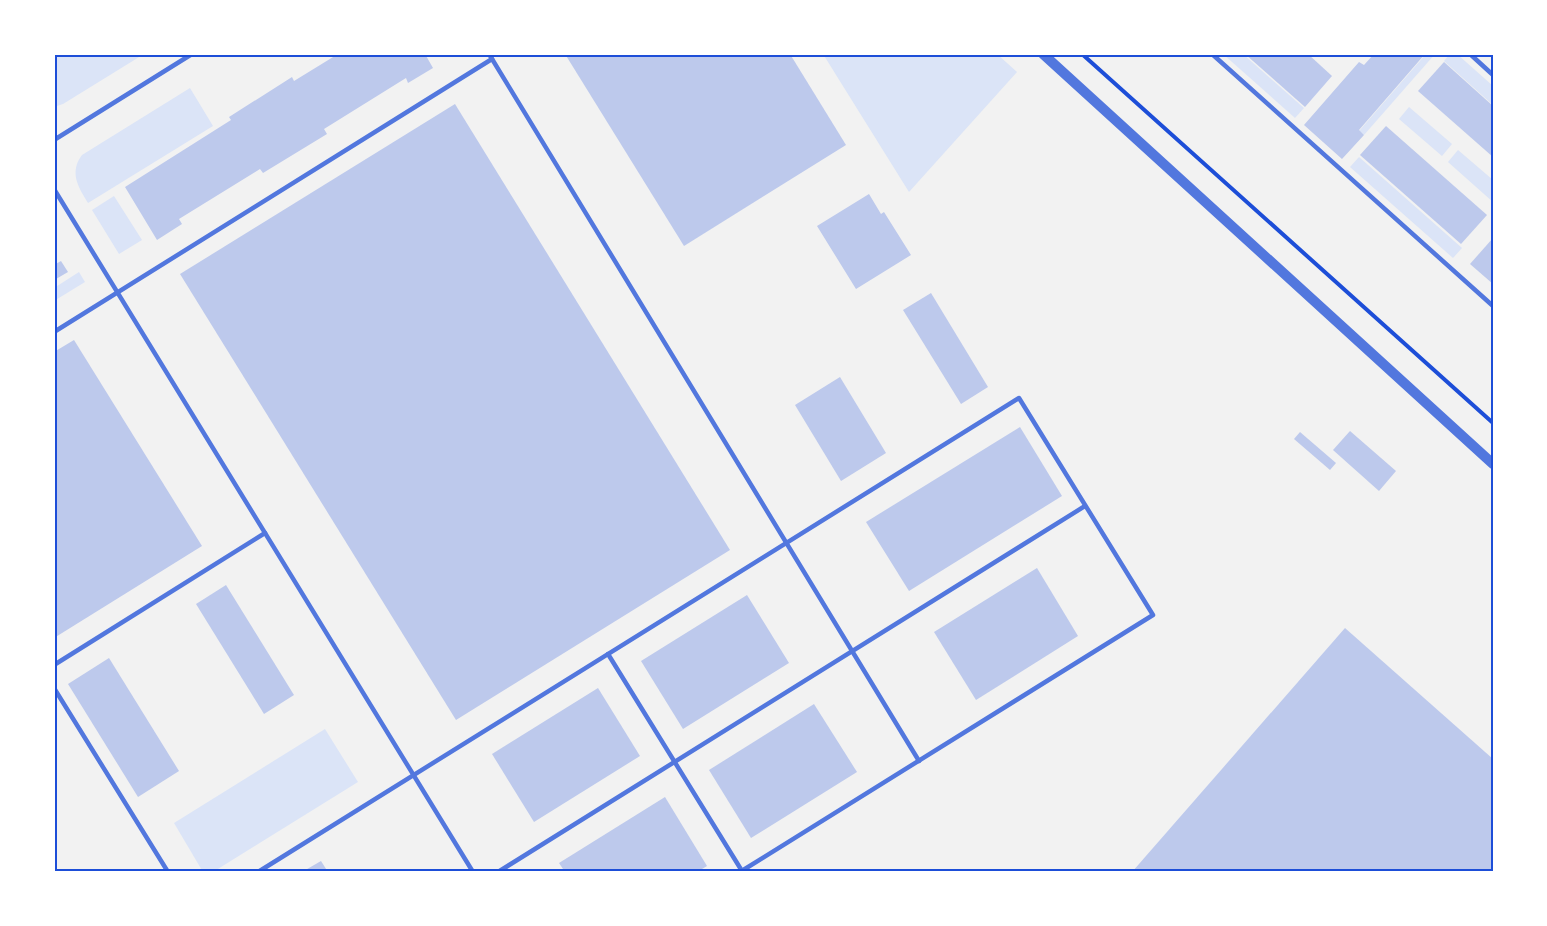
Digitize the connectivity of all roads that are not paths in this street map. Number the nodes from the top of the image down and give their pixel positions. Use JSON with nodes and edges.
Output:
{"nodes":[{"id":1,"x":192,"y":54,"type":"edge"},
{"id":2,"x":1043,"y":54,"type":"edge"},
{"id":3,"x":1212,"y":54,"type":"edge"},
{"id":4,"x":1470,"y":54,"type":"edge"},
{"id":5,"x":491,"y":56,"type":"edge"},
{"id":6,"x":1493,"y":75,"type":"edge"},
{"id":7,"x":54,"y":140,"type":"edge"},
{"id":8,"x":54,"y":189,"type":"edge"},
{"id":9,"x":117,"y":292,"type":"junction"},
{"id":10,"x":1493,"y":306,"type":"edge"},
{"id":11,"x":54,"y":332,"type":"edge"},
{"id":12,"x":1493,"y":464,"type":"edge"},
{"id":13,"x":1085,"y":506,"type":"junction"},
{"id":14,"x":265,"y":533,"type":"junction"},
{"id":15,"x":787,"y":542,"type":"junction"},
{"id":16,"x":853,"y":651,"type":"junction"},
{"id":17,"x":608,"y":654,"type":"junction"},
{"id":18,"x":54,"y":665,"type":"edge"},
{"id":19,"x":54,"y":688,"type":"edge"},
{"id":20,"x":919,"y":760,"type":"junction"},
{"id":21,"x":675,"y":762,"type":"junction"},
{"id":22,"x":414,"y":775,"type":"junction"},
{"id":23,"x":741,"y":871,"type":"edge"},
{"id":24,"x":168,"y":872,"type":"edge"},
{"id":25,"x":258,"y":872,"type":"edge"},
{"id":26,"x":473,"y":872,"type":"edge"},
{"id":27,"x":498,"y":872,"type":"edge"}],
"edges":[{"from":1,"to":7,"type":"lane"},
{"from":2,"to":12,"type":"street"},
{"from":3,"to":10,"type":"lane"},
{"from":4,"to":6,"type":"lane"},
{"from":5,"to":9,"type":"lane"},
{"from":5,"to":15,"type":"lane"},
{"from":8,"to":9,"type":"lane"},
{"from":9,"to":11,"type":"lane"},
{"from":9,"to":14,"type":"lane"},
{"from":13,"to":15,"type":"lane"},
{"from":13,"to":16,"type":"lane"},
{"from":13,"to":20,"type":"lane"},
{"from":14,"to":18,"type":"lane"},
{"from":14,"to":22,"type":"lane"},
{"from":15,"to":16,"type":"lane"},
{"from":15,"to":17,"type":"lane"},
{"from":16,"to":20,"type":"lane"},
{"from":16,"to":21,"type":"lane"},
{"from":17,"to":21,"type":"lane"},
{"from":17,"to":22,"type":"lane"},
{"from":19,"to":24,"type":"lane"},
{"from":20,"to":23,"type":"lane"},
{"from":21,"to":23,"type":"lane"},
{"from":21,"to":27,"type":"lane"},
{"from":22,"to":25,"type":"lane"},
{"from":22,"to":26,"type":"lane"}]}
